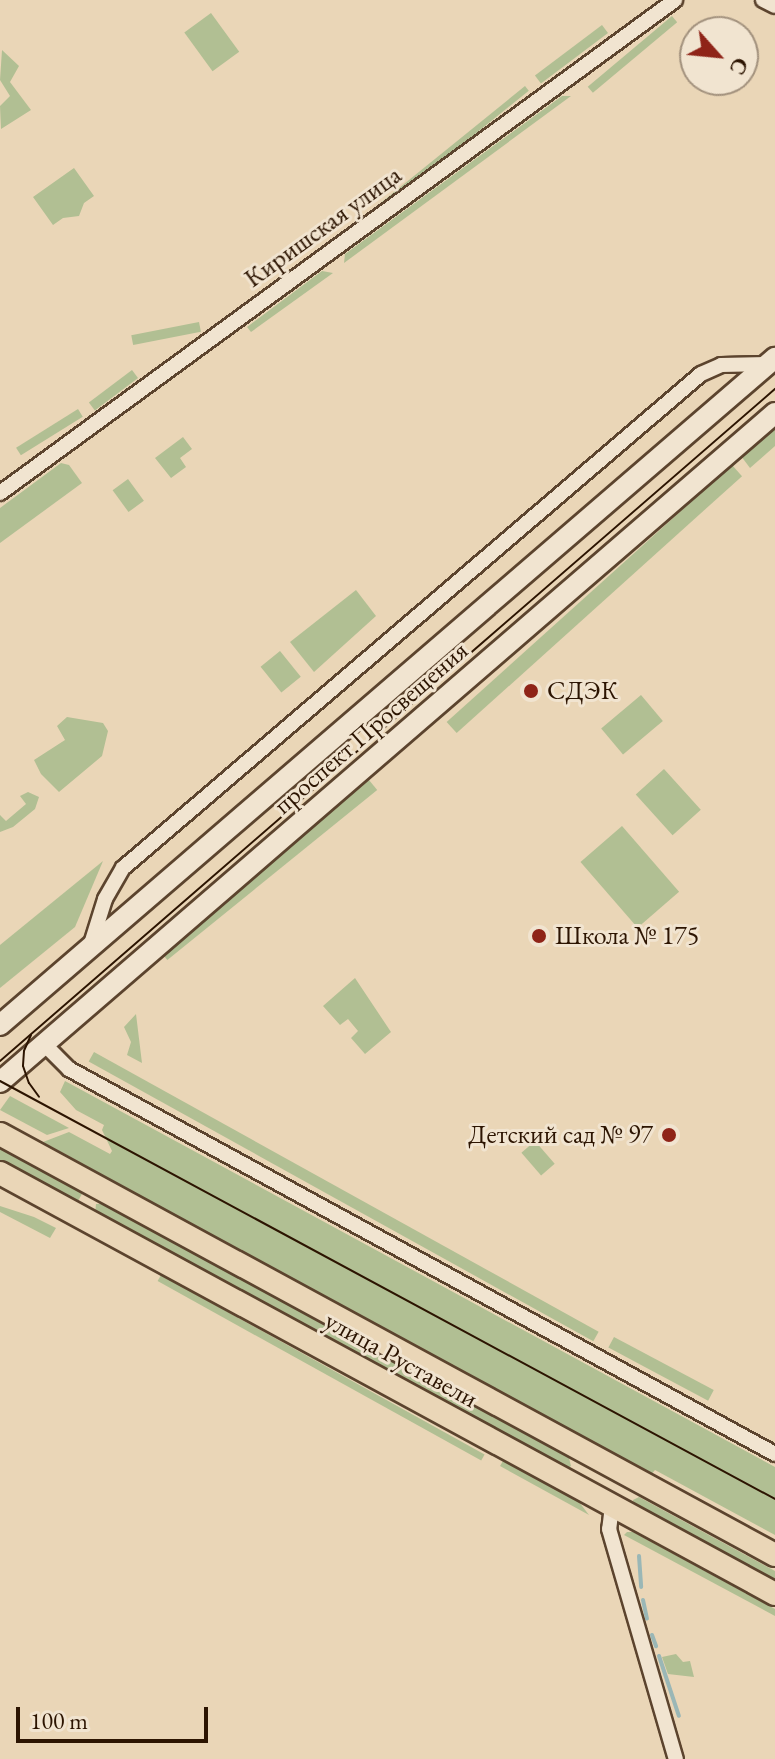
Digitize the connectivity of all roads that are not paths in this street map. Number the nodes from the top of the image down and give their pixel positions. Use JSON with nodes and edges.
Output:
{"nodes":[{"id":1,"x":675,"y":0,"type":"edge"},
{"id":2,"x":763,"y":0,"type":"edge"},
{"id":3,"x":775,"y":6,"type":"edge"},
{"id":4,"x":771,"y":361,"type":"edge"},
{"id":5,"x":775,"y":413,"type":"edge"},
{"id":6,"x":0,"y":493,"type":"edge"},
{"id":7,"x":90,"y":947,"type":"junction"},
{"id":8,"x":0,"y":1025,"type":"edge"},
{"id":9,"x":45,"y":1045,"type":"junction"},
{"id":10,"x":0,"y":1082,"type":"edge"},
{"id":11,"x":0,"y":1134,"type":"edge"},
{"id":12,"x":0,"y":1173,"type":"edge"},
{"id":13,"x":106,"y":1191,"type":"junction"},
{"id":14,"x":88,"y":1221,"type":"junction"},
{"id":15,"x":775,"y":1454,"type":"edge"},
{"id":16,"x":628,"y":1476,"type":"junction"},
{"id":17,"x":612,"y":1506,"type":"junction"},
{"id":18,"x":775,"y":1555,"type":"edge"},
{"id":19,"x":775,"y":1594,"type":"edge"},
{"id":20,"x":676,"y":1759,"type":"edge"}],
"edges":[{"from":1,"to":6,"type":"street","name":"Киришская улица"},
{"from":2,"to":3,"type":"street"},
{"from":4,"to":7,"type":"main road","name":"проспект Просвещения"},
{"from":4,"to":7,"type":"street"},
{"from":5,"to":9,"type":"main road","name":"проспект Просвещения"},
{"from":7,"to":8,"type":"main road","name":"проспект Просвещения"},
{"from":9,"to":10,"type":"main road","name":"проспект Просвещения"},
{"from":9,"to":15,"type":"street"},
{"from":11,"to":13,"type":"main road","name":"улица Руставели"},
{"from":12,"to":14,"type":"main road","name":"улица Руставели"},
{"from":13,"to":14,"type":"main road"},
{"from":13,"to":16,"type":"main road","name":"улица Руставели"},
{"from":14,"to":17,"type":"main road","name":"улица Руставели"},
{"from":16,"to":17,"type":"main road"},
{"from":16,"to":18,"type":"main road","name":"улица Руставели"},
{"from":17,"to":19,"type":"main road","name":"улица Руставели"},
{"from":17,"to":20,"type":"street"}]}
